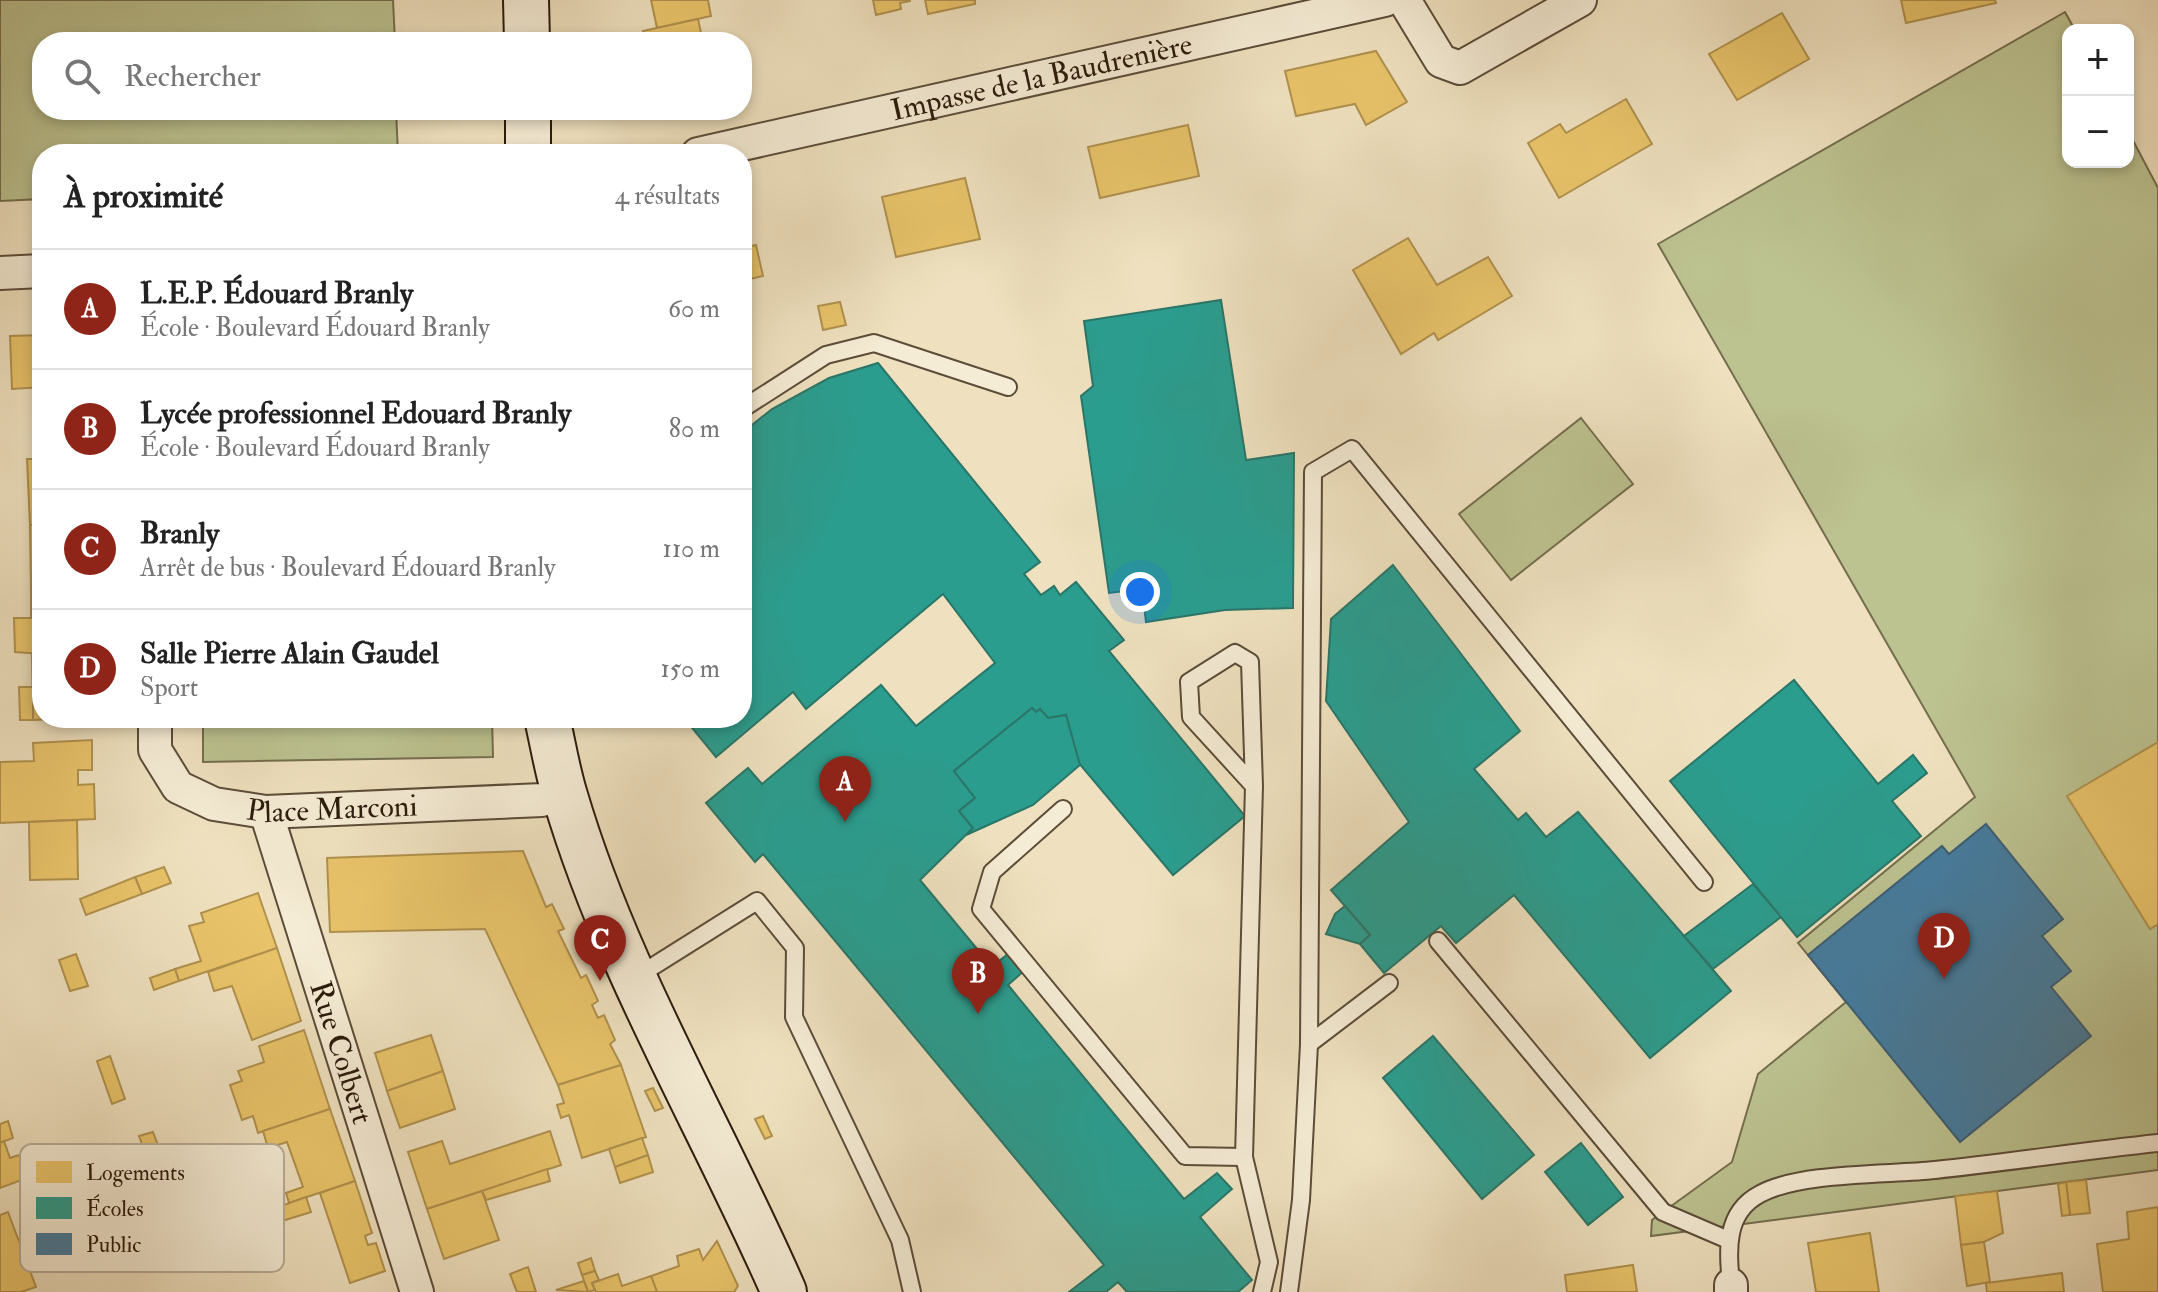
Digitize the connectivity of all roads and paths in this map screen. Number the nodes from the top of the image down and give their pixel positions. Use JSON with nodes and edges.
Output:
{"nodes":[{"id":1,"x":526,"y":0,"type":"edge"},
{"id":2,"x":1385,"y":0,"type":"edge"},
{"id":3,"x":1404,"y":0,"type":"edge"},
{"id":4,"x":1580,"y":0,"type":"edge"},
{"id":5,"x":527,"y":32,"type":"edge"},
{"id":6,"x":528,"y":120,"type":"edge"},
{"id":7,"x":528,"y":144,"type":"edge"},
{"id":8,"x":743,"y":144,"type":"edge"},
{"id":9,"x":32,"y":271,"type":"edge"},
{"id":10,"x":0,"y":273,"type":"edge"},
{"id":11,"x":1008,"y":387,"type":"dead end"},
{"id":12,"x":752,"y":403,"type":"edge"},
{"id":13,"x":155,"y":728,"type":"edge"},
{"id":14,"x":549,"y":728,"type":"edge"},
{"id":15,"x":1254,"y":786,"type":"junction"},
{"id":16,"x":564,"y":795,"type":"junction"},
{"id":17,"x":1063,"y":809,"type":"dead end"},
{"id":18,"x":266,"y":812,"type":"junction"},
{"id":19,"x":1704,"y":882,"type":"dead end"},
{"id":20,"x":1438,"y":941,"type":"dead end"},
{"id":21,"x":635,"y":978,"type":"junction"},
{"id":22,"x":1389,"y":983,"type":"dead end"},
{"id":23,"x":1309,"y":1044,"type":"junction"},
{"id":24,"x":2158,"y":1143,"type":"edge"},
{"id":25,"x":1244,"y":1157,"type":"junction"},
{"id":26,"x":1726,"y":1239,"type":"junction"},
{"id":27,"x":1731,"y":1288,"type":"edge"},
{"id":28,"x":417,"y":1292,"type":"edge"},
{"id":29,"x":784,"y":1292,"type":"edge"},
{"id":30,"x":912,"y":1292,"type":"edge"},
{"id":31,"x":1262,"y":1292,"type":"edge"},
{"id":32,"x":1289,"y":1292,"type":"edge"}],
"edges":[{"from":1,"to":5,"type":"main road"},
{"from":2,"to":8,"type":"street","name":"Impasse de la Baudrenière"},
{"from":3,"to":4,"type":"street"},
{"from":6,"to":7,"type":"main road"},
{"from":9,"to":10,"type":"street"},
{"from":11,"to":12,"type":"lane"},
{"from":13,"to":18,"type":"street","name":"Place Marconi"},
{"from":14,"to":16,"type":"main road"},
{"from":15,"to":15,"type":"lane"},
{"from":15,"to":25,"type":"lane"},
{"from":16,"to":18,"type":"street","name":"Place Marconi"},
{"from":16,"to":21,"type":"main road"},
{"from":17,"to":25,"type":"lane"},
{"from":18,"to":28,"type":"street","name":"Rue Colbert"},
{"from":19,"to":23,"type":"lane"},
{"from":20,"to":26,"type":"lane"},
{"from":21,"to":29,"type":"main road"},
{"from":21,"to":30,"type":"lane"},
{"from":22,"to":23,"type":"lane"},
{"from":23,"to":32,"type":"lane"},
{"from":24,"to":26,"type":"lane"},
{"from":25,"to":31,"type":"lane"},
{"from":26,"to":27,"type":"lane"}]}
